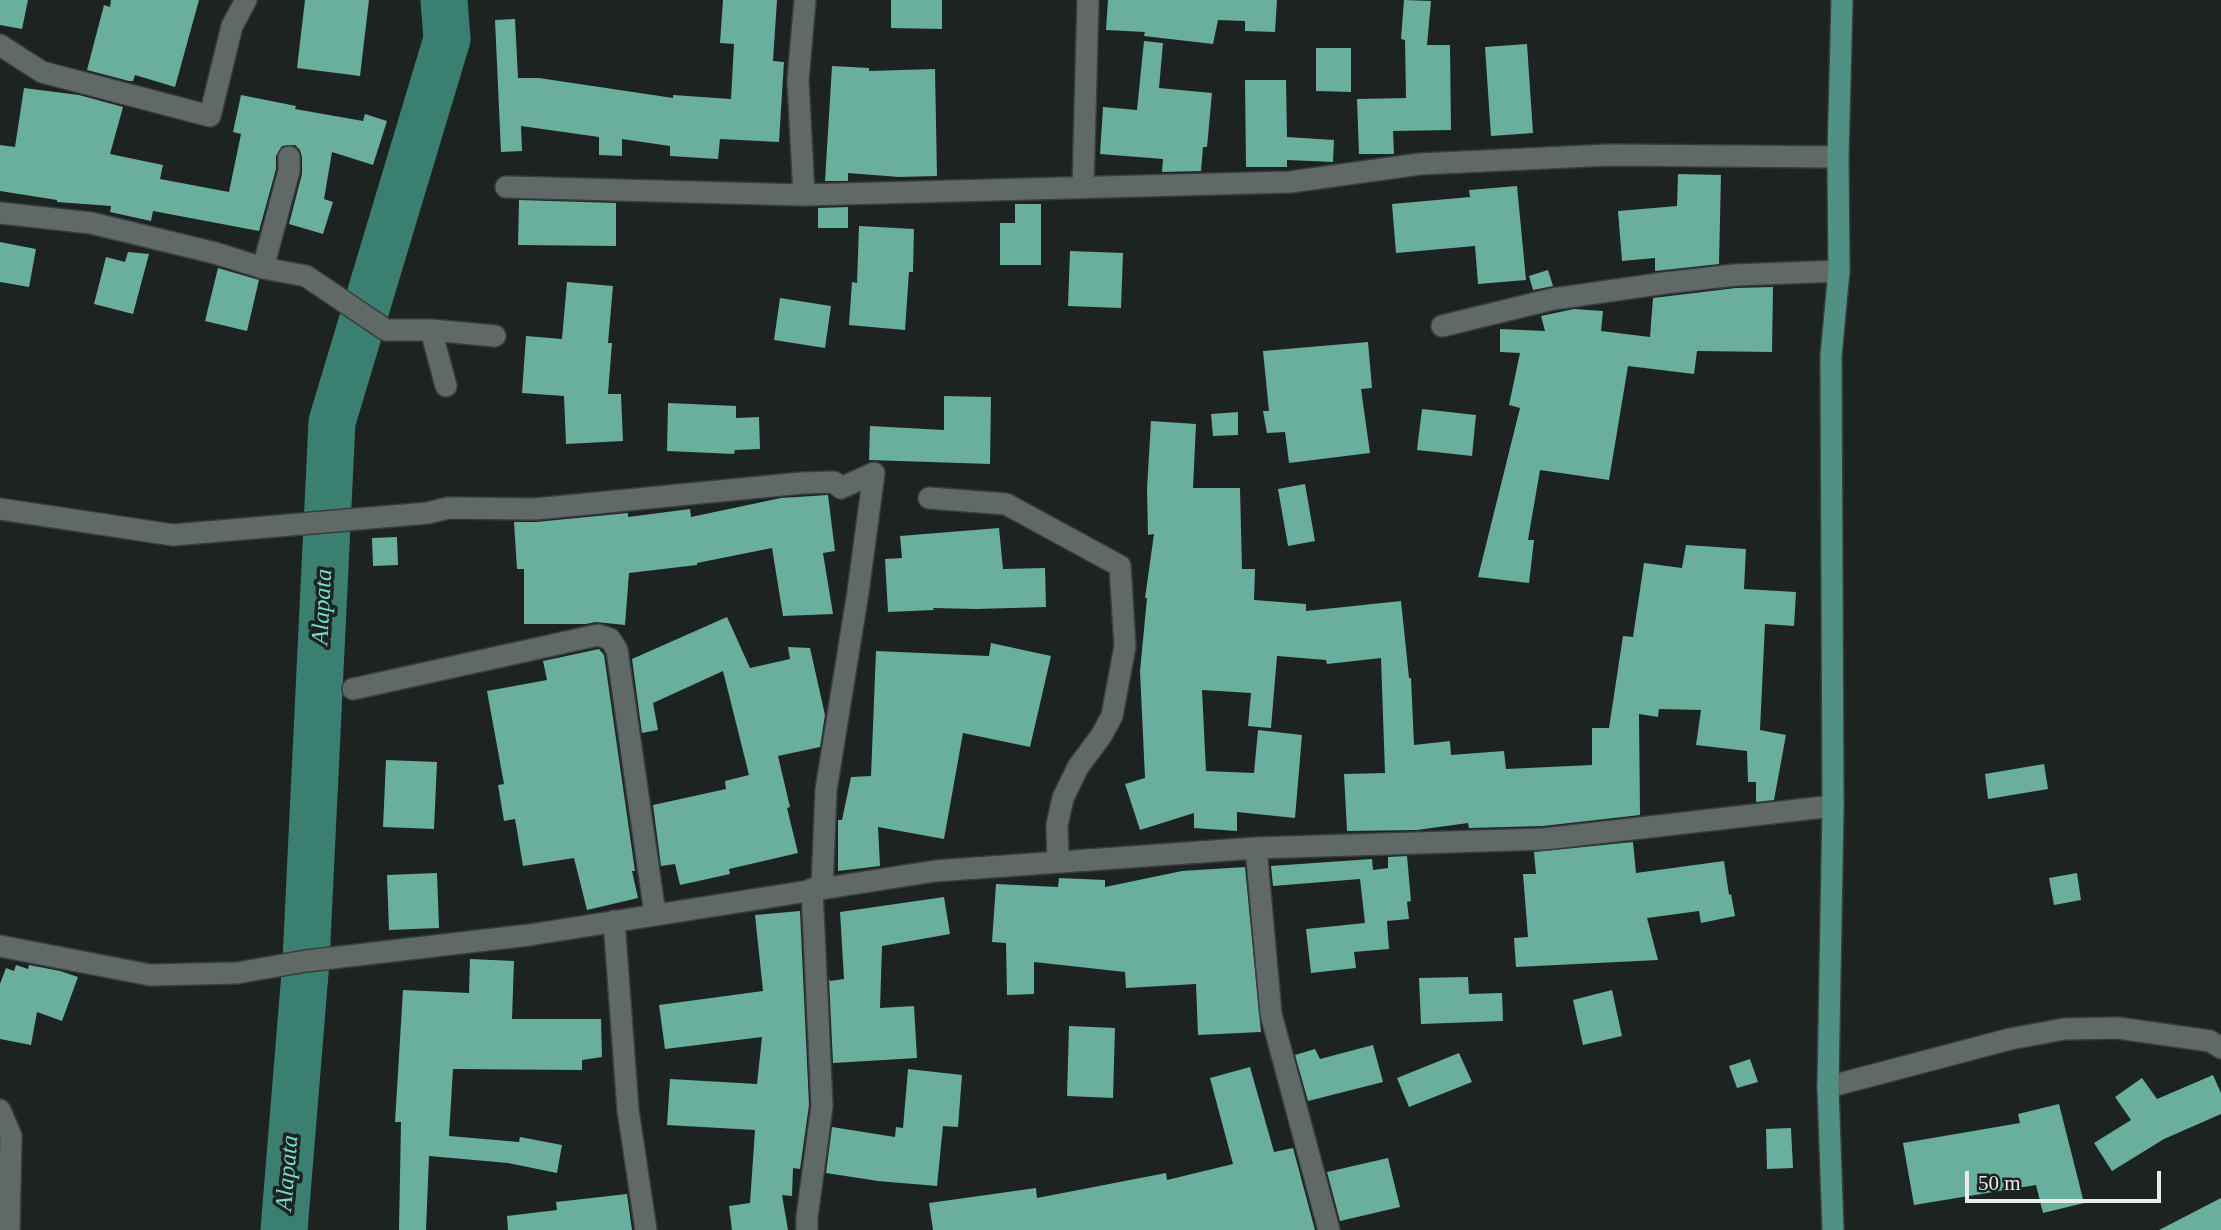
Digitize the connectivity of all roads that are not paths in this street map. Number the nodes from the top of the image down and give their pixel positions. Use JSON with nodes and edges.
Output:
{"nodes":[{"id":1,"x":246,"y":0,"type":"edge"},
{"id":2,"x":805,"y":0,"type":"edge"},
{"id":3,"x":1088,"y":0,"type":"edge"},
{"id":4,"x":1842,"y":0,"type":"edge"},
{"id":5,"x":0,"y":45,"type":"edge"},
{"id":6,"x":289,"y":157,"type":"dead end"},
{"id":7,"x":1838,"y":157,"type":"junction"},
{"id":8,"x":506,"y":187,"type":"dead end"},
{"id":9,"x":1083,"y":187,"type":"junction"},
{"id":10,"x":804,"y":195,"type":"junction"},
{"id":11,"x":0,"y":213,"type":"edge"},
{"id":12,"x":263,"y":268,"type":"junction"},
{"id":13,"x":1839,"y":271,"type":"junction"},
{"id":14,"x":1442,"y":326,"type":"dead end"},
{"id":15,"x":431,"y":330,"type":"junction"},
{"id":16,"x":495,"y":336,"type":"dead end"},
{"id":17,"x":446,"y":386,"type":"dead end"},
{"id":18,"x":929,"y":498,"type":"dead end"},
{"id":19,"x":0,"y":509,"type":"edge"},
{"id":20,"x":353,"y":689,"type":"dead end"},
{"id":21,"x":1833,"y":806,"type":"junction"},
{"id":22,"x":1256,"y":848,"type":"junction"},
{"id":23,"x":1058,"y":862,"type":"junction"},
{"id":24,"x":817,"y":888,"type":"junction"},
{"id":25,"x":655,"y":914,"type":"junction"},
{"id":26,"x":614,"y":921,"type":"junction"},
{"id":27,"x":2,"y":950,"type":"edge"},
{"id":28,"x":2221,"y":1048,"type":"edge"},
{"id":29,"x":1828,"y":1087,"type":"junction"},
{"id":30,"x":0,"y":1110,"type":"edge"},
{"id":31,"x":9,"y":1230,"type":"edge"},
{"id":32,"x":646,"y":1230,"type":"edge"},
{"id":33,"x":807,"y":1230,"type":"edge"},
{"id":34,"x":1329,"y":1230,"type":"edge"},
{"id":35,"x":1833,"y":1230,"type":"edge"}],
"edges":[{"from":1,"to":5,"type":"street"},
{"from":2,"to":10,"type":"street"},
{"from":3,"to":9,"type":"street"},
{"from":4,"to":7,"type":"main road"},
{"from":6,"to":12,"type":"street"},
{"from":7,"to":9,"type":"street"},
{"from":7,"to":13,"type":"main road"},
{"from":8,"to":10,"type":"street"},
{"from":9,"to":10,"type":"street"},
{"from":11,"to":12,"type":"street"},
{"from":12,"to":15,"type":"street"},
{"from":13,"to":14,"type":"street"},
{"from":13,"to":21,"type":"main road"},
{"from":15,"to":16,"type":"street"},
{"from":15,"to":17,"type":"street"},
{"from":18,"to":23,"type":"street"},
{"from":19,"to":24,"type":"street"},
{"from":20,"to":25,"type":"street"},
{"from":21,"to":22,"type":"street"},
{"from":21,"to":29,"type":"main road"},
{"from":22,"to":23,"type":"street"},
{"from":22,"to":34,"type":"street"},
{"from":23,"to":24,"type":"street"},
{"from":24,"to":25,"type":"street"},
{"from":24,"to":33,"type":"street"},
{"from":25,"to":26,"type":"street"},
{"from":26,"to":27,"type":"street"},
{"from":26,"to":32,"type":"street"},
{"from":28,"to":29,"type":"street"},
{"from":29,"to":35,"type":"main road"},
{"from":30,"to":31,"type":"street"}]}
